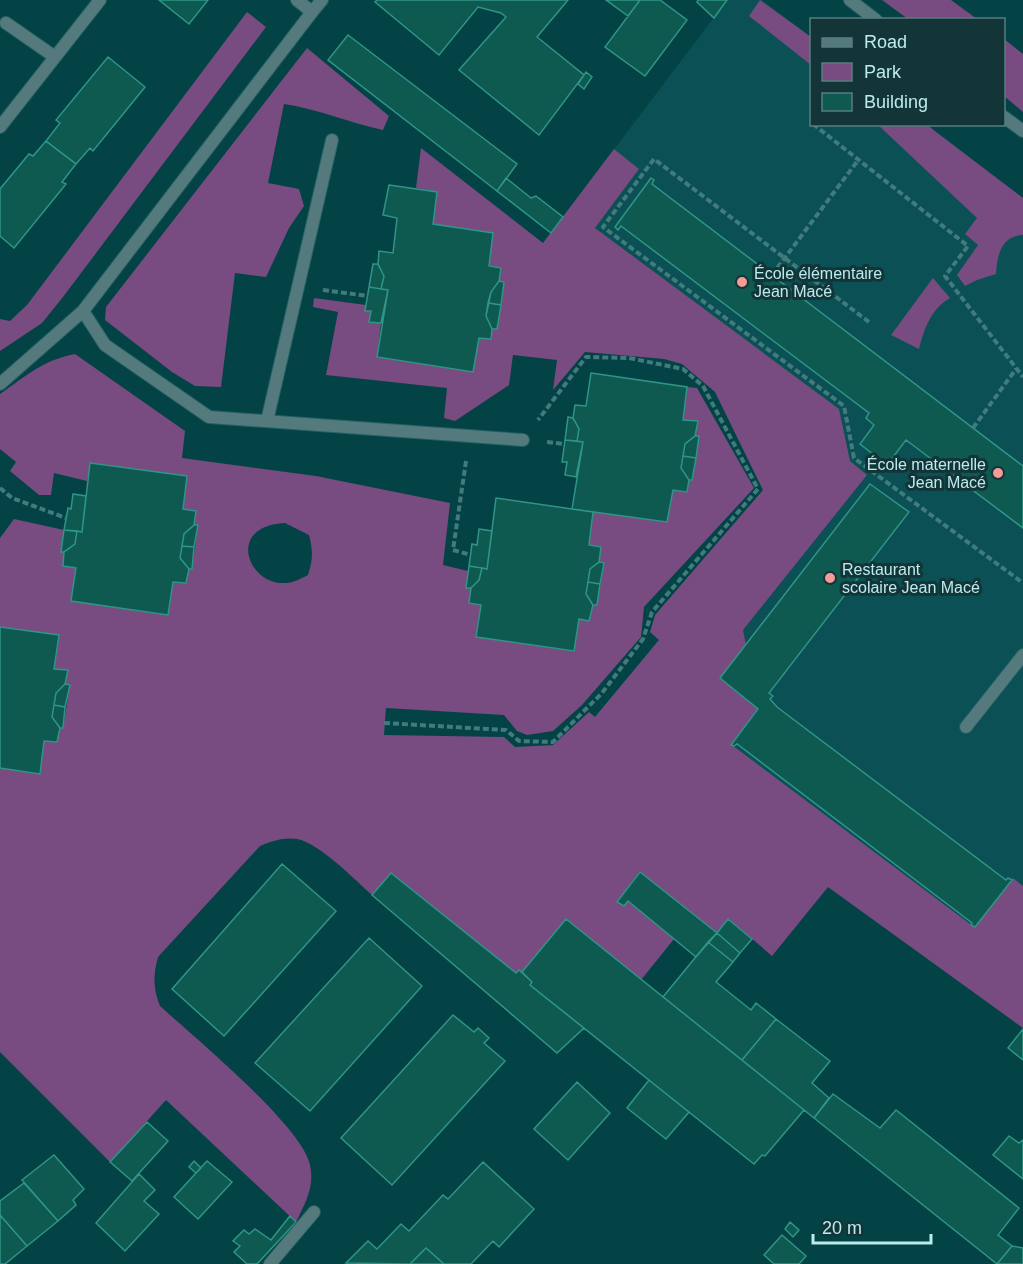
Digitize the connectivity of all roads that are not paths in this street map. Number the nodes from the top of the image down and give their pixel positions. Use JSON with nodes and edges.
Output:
{"nodes":[{"id":1,"x":100,"y":0,"type":"edge"},
{"id":2,"x":297,"y":0,"type":"edge"},
{"id":3,"x":322,"y":0,"type":"edge"},
{"id":4,"x":850,"y":0,"type":"edge"},
{"id":5,"x":312,"y":12,"type":"junction"},
{"id":6,"x":873,"y":18,"type":"edge"},
{"id":7,"x":6,"y":23,"type":"dead end"},
{"id":8,"x":55,"y":57,"type":"junction"},
{"id":9,"x":1005,"y":118,"type":"edge"},
{"id":10,"x":0,"y":127,"type":"edge"},
{"id":11,"x":1023,"y":131,"type":"edge"},
{"id":12,"x":332,"y":140,"type":"dead end"},
{"id":13,"x":83,"y":311,"type":"junction"},
{"id":14,"x":0,"y":384,"type":"edge"},
{"id":15,"x":267,"y":421,"type":"junction"},
{"id":16,"x":523,"y":440,"type":"road end"},
{"id":17,"x":1023,"y":655,"type":"edge"},
{"id":18,"x":966,"y":727,"type":"dead end"},
{"id":19,"x":314,"y":1212,"type":"dead end"},
{"id":20,"x":270,"y":1264,"type":"edge"}],
"edges":[{"from":1,"to":8,"type":"street"},
{"from":2,"to":5,"type":"street"},
{"from":3,"to":5,"type":"street"},
{"from":4,"to":6,"type":"street"},
{"from":5,"to":13,"type":"street"},
{"from":7,"to":8,"type":"street"},
{"from":8,"to":10,"type":"street"},
{"from":9,"to":11,"type":"street"},
{"from":12,"to":15,"type":"street"},
{"from":13,"to":14,"type":"street"},
{"from":13,"to":15,"type":"street"},
{"from":15,"to":16,"type":"street"},
{"from":17,"to":18,"type":"street"},
{"from":19,"to":20,"type":"street"}]}
